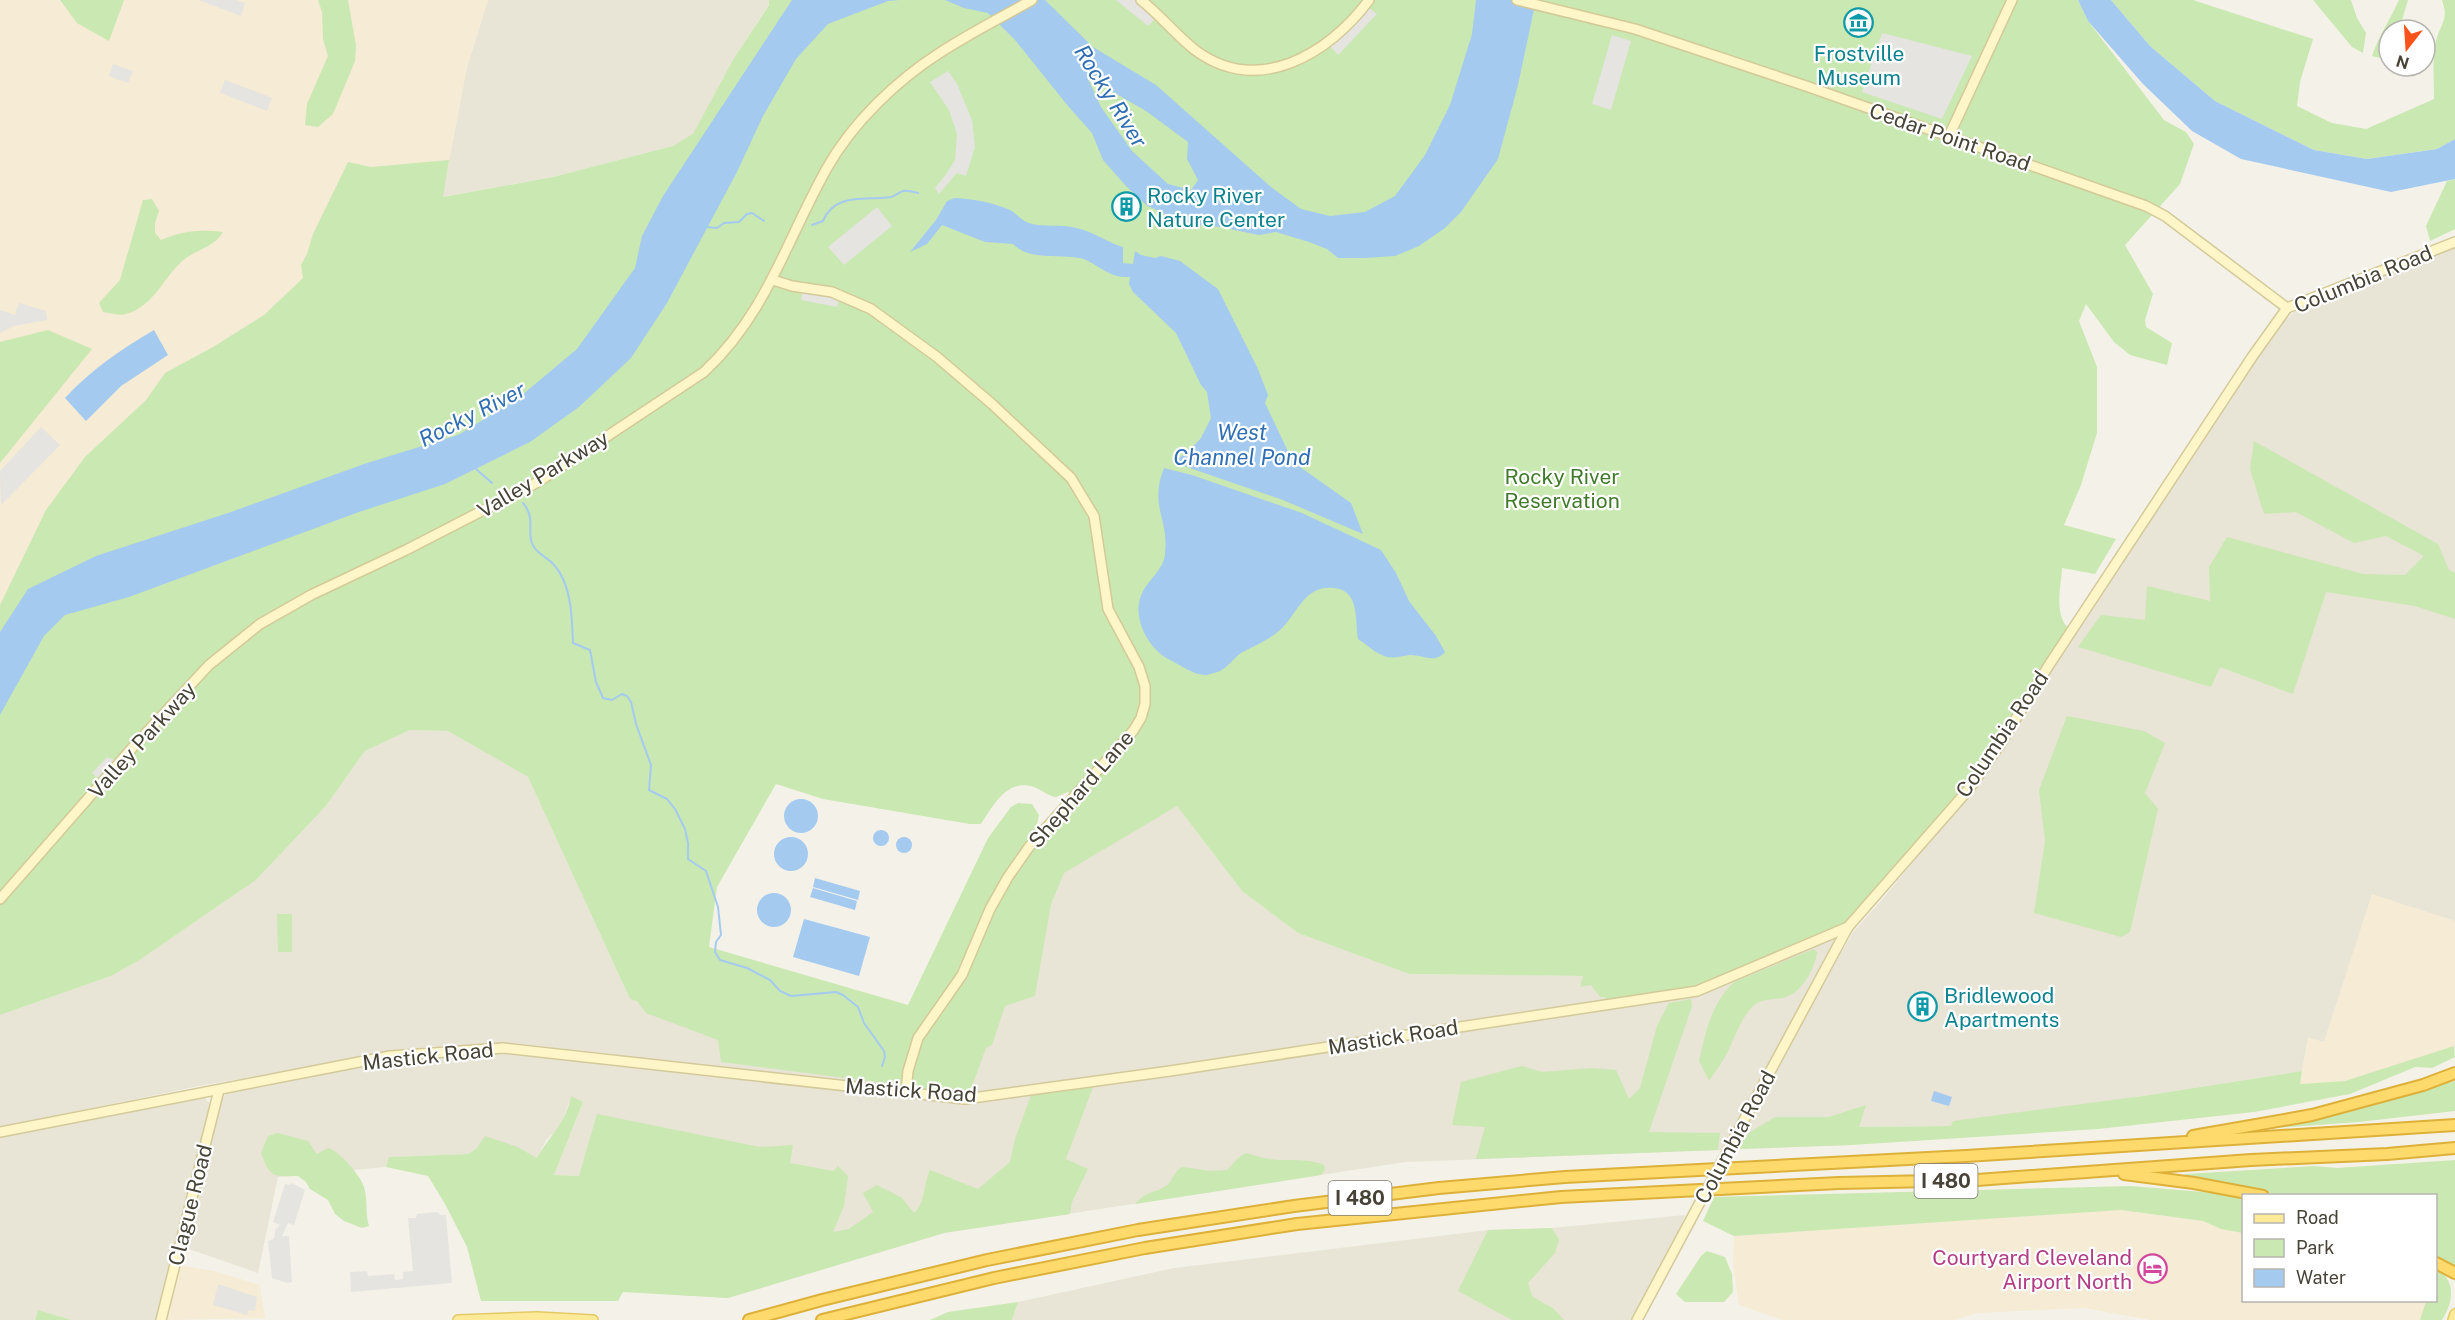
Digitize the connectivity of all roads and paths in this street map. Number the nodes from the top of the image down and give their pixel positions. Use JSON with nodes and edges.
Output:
{"nodes":[{"id":1,"x":1032,"y":0,"type":"edge"},
{"id":2,"x":1141,"y":0,"type":"edge"},
{"id":3,"x":1369,"y":0,"type":"edge"},
{"id":4,"x":1517,"y":0,"type":"edge"},
{"id":5,"x":2012,"y":0,"type":"edge"},
{"id":6,"x":1949,"y":136,"type":"junction"},
{"id":7,"x":2455,"y":242,"type":"edge"},
{"id":8,"x":773,"y":280,"type":"junction"},
{"id":9,"x":2287,"y":308,"type":"junction"},
{"id":10,"x":0,"y":899,"type":"edge"},
{"id":11,"x":1848,"y":927,"type":"junction"},
{"id":12,"x":2455,"y":1073,"type":"edge"},
{"id":13,"x":219,"y":1090,"type":"junction"},
{"id":14,"x":906,"y":1092,"type":"junction"},
{"id":15,"x":2455,"y":1125,"type":"edge"},
{"id":16,"x":0,"y":1132,"type":"edge"},
{"id":17,"x":2154,"y":1143,"type":"junction"},
{"id":18,"x":2455,"y":1148,"type":"edge"},
{"id":19,"x":2101,"y":1171,"type":"junction"},
{"id":20,"x":2253,"y":1194,"type":"edge"},
{"id":21,"x":2437,"y":1264,"type":"edge"},
{"id":22,"x":2455,"y":1273,"type":"edge"},
{"id":23,"x":2455,"y":1314,"type":"edge"},
{"id":24,"x":1640,"y":1319,"type":"edge"},
{"id":25,"x":161,"y":1320,"type":"edge"},
{"id":26,"x":458,"y":1320,"type":"edge"},
{"id":27,"x":593,"y":1320,"type":"edge"},
{"id":28,"x":749,"y":1320,"type":"edge"},
{"id":29,"x":822,"y":1320,"type":"edge"},
{"id":30,"x":2453,"y":1320,"type":"edge"}],
"edges":[{"from":1,"to":8,"type":"street","name":"Valley Parkway"},
{"from":2,"to":3,"type":"street"},
{"from":4,"to":6,"type":"street","name":"Cedar Point Road"},
{"from":5,"to":6,"type":"street"},
{"from":6,"to":9,"type":"street","name":"Cedar Point Road"},
{"from":7,"to":9,"type":"street","name":"Columbia Road"},
{"from":8,"to":10,"type":"street","name":"Valley Parkway"},
{"from":8,"to":14,"type":"street","name":"Shephard Lane"},
{"from":9,"to":11,"type":"street","name":"Columbia Road"},
{"from":11,"to":14,"type":"street","name":"Mastick Road"},
{"from":11,"to":24,"type":"street","name":"Columbia Road","bridge":true},
{"from":12,"to":17,"type":"highway"},
{"from":13,"to":14,"type":"street","name":"Mastick Road"},
{"from":13,"to":16,"type":"street","name":"Mastick Road"},
{"from":13,"to":25,"type":"street","name":"Clague Road"},
{"from":15,"to":17,"type":"highway","number":"I 480"},
{"from":17,"to":28,"type":"highway","number":"I 480"},
{"from":18,"to":19,"type":"highway","number":"I 480"},
{"from":19,"to":20,"type":"highway"},
{"from":19,"to":29,"type":"highway","number":"I 480"},
{"from":21,"to":22,"type":"highway"},
{"from":23,"to":30,"type":"main road"},
{"from":26,"to":27,"type":"main road"}]}
